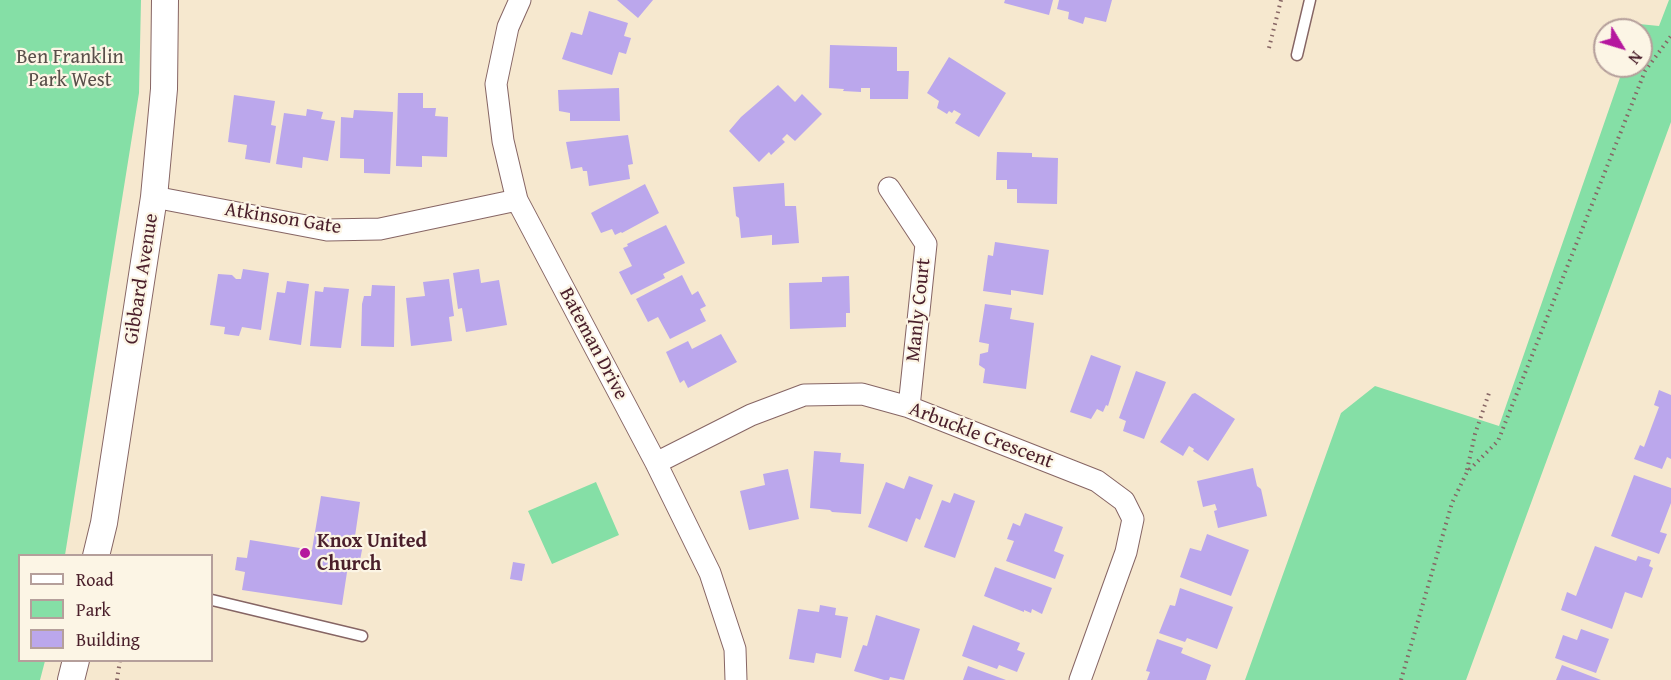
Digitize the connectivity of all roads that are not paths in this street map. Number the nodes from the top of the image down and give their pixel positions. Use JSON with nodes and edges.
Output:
{"nodes":[{"id":1,"x":165,"y":0,"type":"edge"},
{"id":2,"x":520,"y":0,"type":"edge"},
{"id":3,"x":1310,"y":0,"type":"edge"},
{"id":4,"x":1297,"y":55,"type":"dead end"},
{"id":5,"x":889,"y":188,"type":"dead end"},
{"id":6,"x":154,"y":197,"type":"junction"},
{"id":7,"x":517,"y":200,"type":"junction"},
{"id":8,"x":909,"y":407,"type":"junction"},
{"id":9,"x":656,"y":463,"type":"junction"},
{"id":10,"x":96,"y":554,"type":"edge"},
{"id":11,"x":213,"y":600,"type":"edge"},
{"id":12,"x":362,"y":636,"type":"dead end"},
{"id":13,"x":76,"y":662,"type":"edge"},
{"id":14,"x":71,"y":680,"type":"edge"},
{"id":15,"x":736,"y":680,"type":"edge"},
{"id":16,"x":1080,"y":680,"type":"edge"}],
"edges":[{"from":1,"to":6,"type":"street","name":"Gibbard Avenue"},
{"from":2,"to":7,"type":"street","name":"Bateman Drive"},
{"from":3,"to":4,"type":"lane"},
{"from":5,"to":8,"type":"street","name":"Manly Court"},
{"from":6,"to":7,"type":"street","name":"Atkinson Gate"},
{"from":6,"to":10,"type":"street","name":"Gibbard Avenue"},
{"from":7,"to":9,"type":"street","name":"Bateman Drive"},
{"from":8,"to":9,"type":"street","name":"Arbuckle Crescent"},
{"from":8,"to":16,"type":"street","name":"Arbuckle Crescent"},
{"from":9,"to":15,"type":"street","name":"Bateman Drive"},
{"from":11,"to":12,"type":"lane"},
{"from":13,"to":14,"type":"street"}]}
